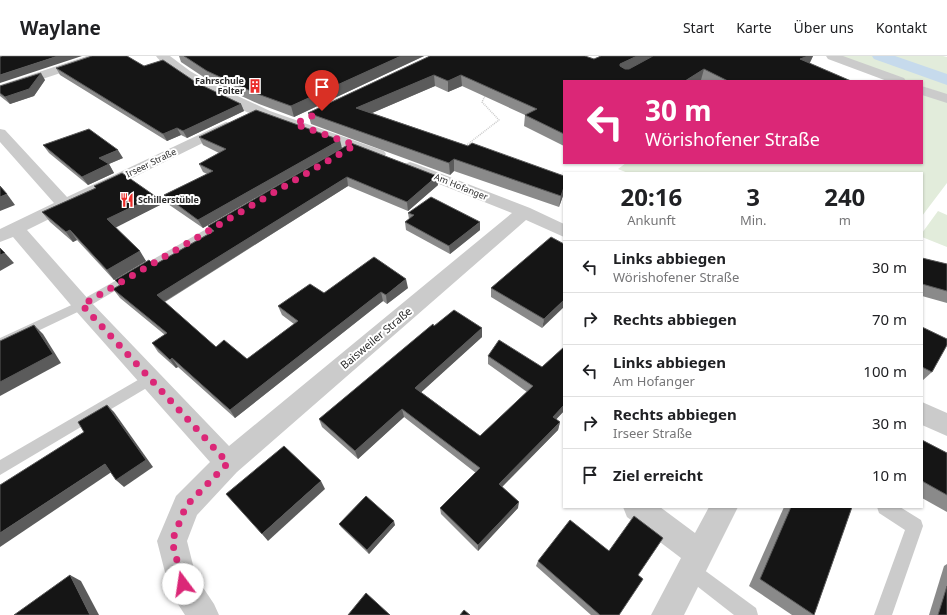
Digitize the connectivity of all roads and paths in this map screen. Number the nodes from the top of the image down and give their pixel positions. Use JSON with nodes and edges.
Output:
{"nodes":[{"id":1,"x":99,"y":56,"type":"edge"},
{"id":2,"x":162,"y":56,"type":"edge"},
{"id":3,"x":832,"y":56,"type":"edge"},
{"id":4,"x":896,"y":80,"type":"edge"},
{"id":5,"x":0,"y":89,"type":"edge"},
{"id":6,"x":923,"y":90,"type":"edge"},
{"id":7,"x":486,"y":93,"type":"edge"},
{"id":8,"x":947,"y":99,"type":"edge"},
{"id":9,"x":258,"y":111,"type":"junction"},
{"id":10,"x":309,"y":117,"type":"dead end"},
{"id":11,"x":295,"y":124,"type":"junction"},
{"id":12,"x":0,"y":133,"type":"edge"},
{"id":13,"x":355,"y":145,"type":"junction"},
{"id":14,"x":461,"y":149,"type":"edge"},
{"id":15,"x":341,"y":153,"type":"edge"},
{"id":16,"x":64,"y":206,"type":"junction"},
{"id":17,"x":524,"y":212,"type":"junction"},
{"id":18,"x":232,"y":217,"type":"edge"},
{"id":19,"x":563,"y":231,"type":"edge"},
{"id":20,"x":8,"y":232,"type":"edge"},
{"id":21,"x":82,"y":305,"type":"junction"},
{"id":22,"x":0,"y":344,"type":"edge"},
{"id":23,"x":150,"y":379,"type":"junction"},
{"id":24,"x":923,"y":413,"type":"edge"},
{"id":25,"x":947,"y":425,"type":"edge"},
{"id":26,"x":228,"y":463,"type":"junction"},
{"id":27,"x":0,"y":468,"type":"edge"},
{"id":28,"x":638,"y":508,"type":"edge"},
{"id":29,"x":723,"y":508,"type":"edge"},
{"id":30,"x":887,"y":508,"type":"edge"},
{"id":31,"x":695,"y":562,"type":"junction"},
{"id":32,"x":204,"y":615,"type":"edge"},
{"id":33,"x":667,"y":615,"type":"edge"},
{"id":34,"x":750,"y":615,"type":"edge"},
{"id":35,"x":883,"y":615,"type":"edge"}],
"edges":[{"from":1,"to":5,"type":"street"},
{"from":2,"to":9,"type":"street","name":"Am Hofanger"},
{"from":3,"to":4,"type":"street"},
{"from":6,"to":8,"type":"street"},
{"from":7,"to":14,"type":"path"},
{"from":9,"to":11,"type":"street","name":"Am Hofanger"},
{"from":9,"to":16,"type":"street","name":"Irseer Straße"},
{"from":10,"to":11,"type":"street"},
{"from":11,"to":13,"type":"street","name":"Am Hofanger"},
{"from":12,"to":16,"type":"street"},
{"from":13,"to":15,"type":"lane"},
{"from":13,"to":17,"type":"street","name":"Am Hofanger"},
{"from":16,"to":20,"type":"street","name":"Irseer Straße"},
{"from":17,"to":19,"type":"street","name":"Am Hofanger"},
{"from":17,"to":26,"type":"street","name":"Baisweiler Straße"},
{"from":18,"to":21,"type":"lane"},
{"from":20,"to":21,"type":"street"},
{"from":21,"to":22,"type":"lane"},
{"from":21,"to":23,"type":"street"},
{"from":23,"to":26,"type":"street"},
{"from":23,"to":27,"type":"lane"},
{"from":24,"to":25,"type":"street"},
{"from":26,"to":32,"type":"street","name":"Baisweiler Straße"},
{"from":28,"to":31,"type":"street"},
{"from":29,"to":31,"type":"street"},
{"from":30,"to":35,"type":"lane"},
{"from":31,"to":33,"type":"street"},
{"from":31,"to":34,"type":"lane"}]}
